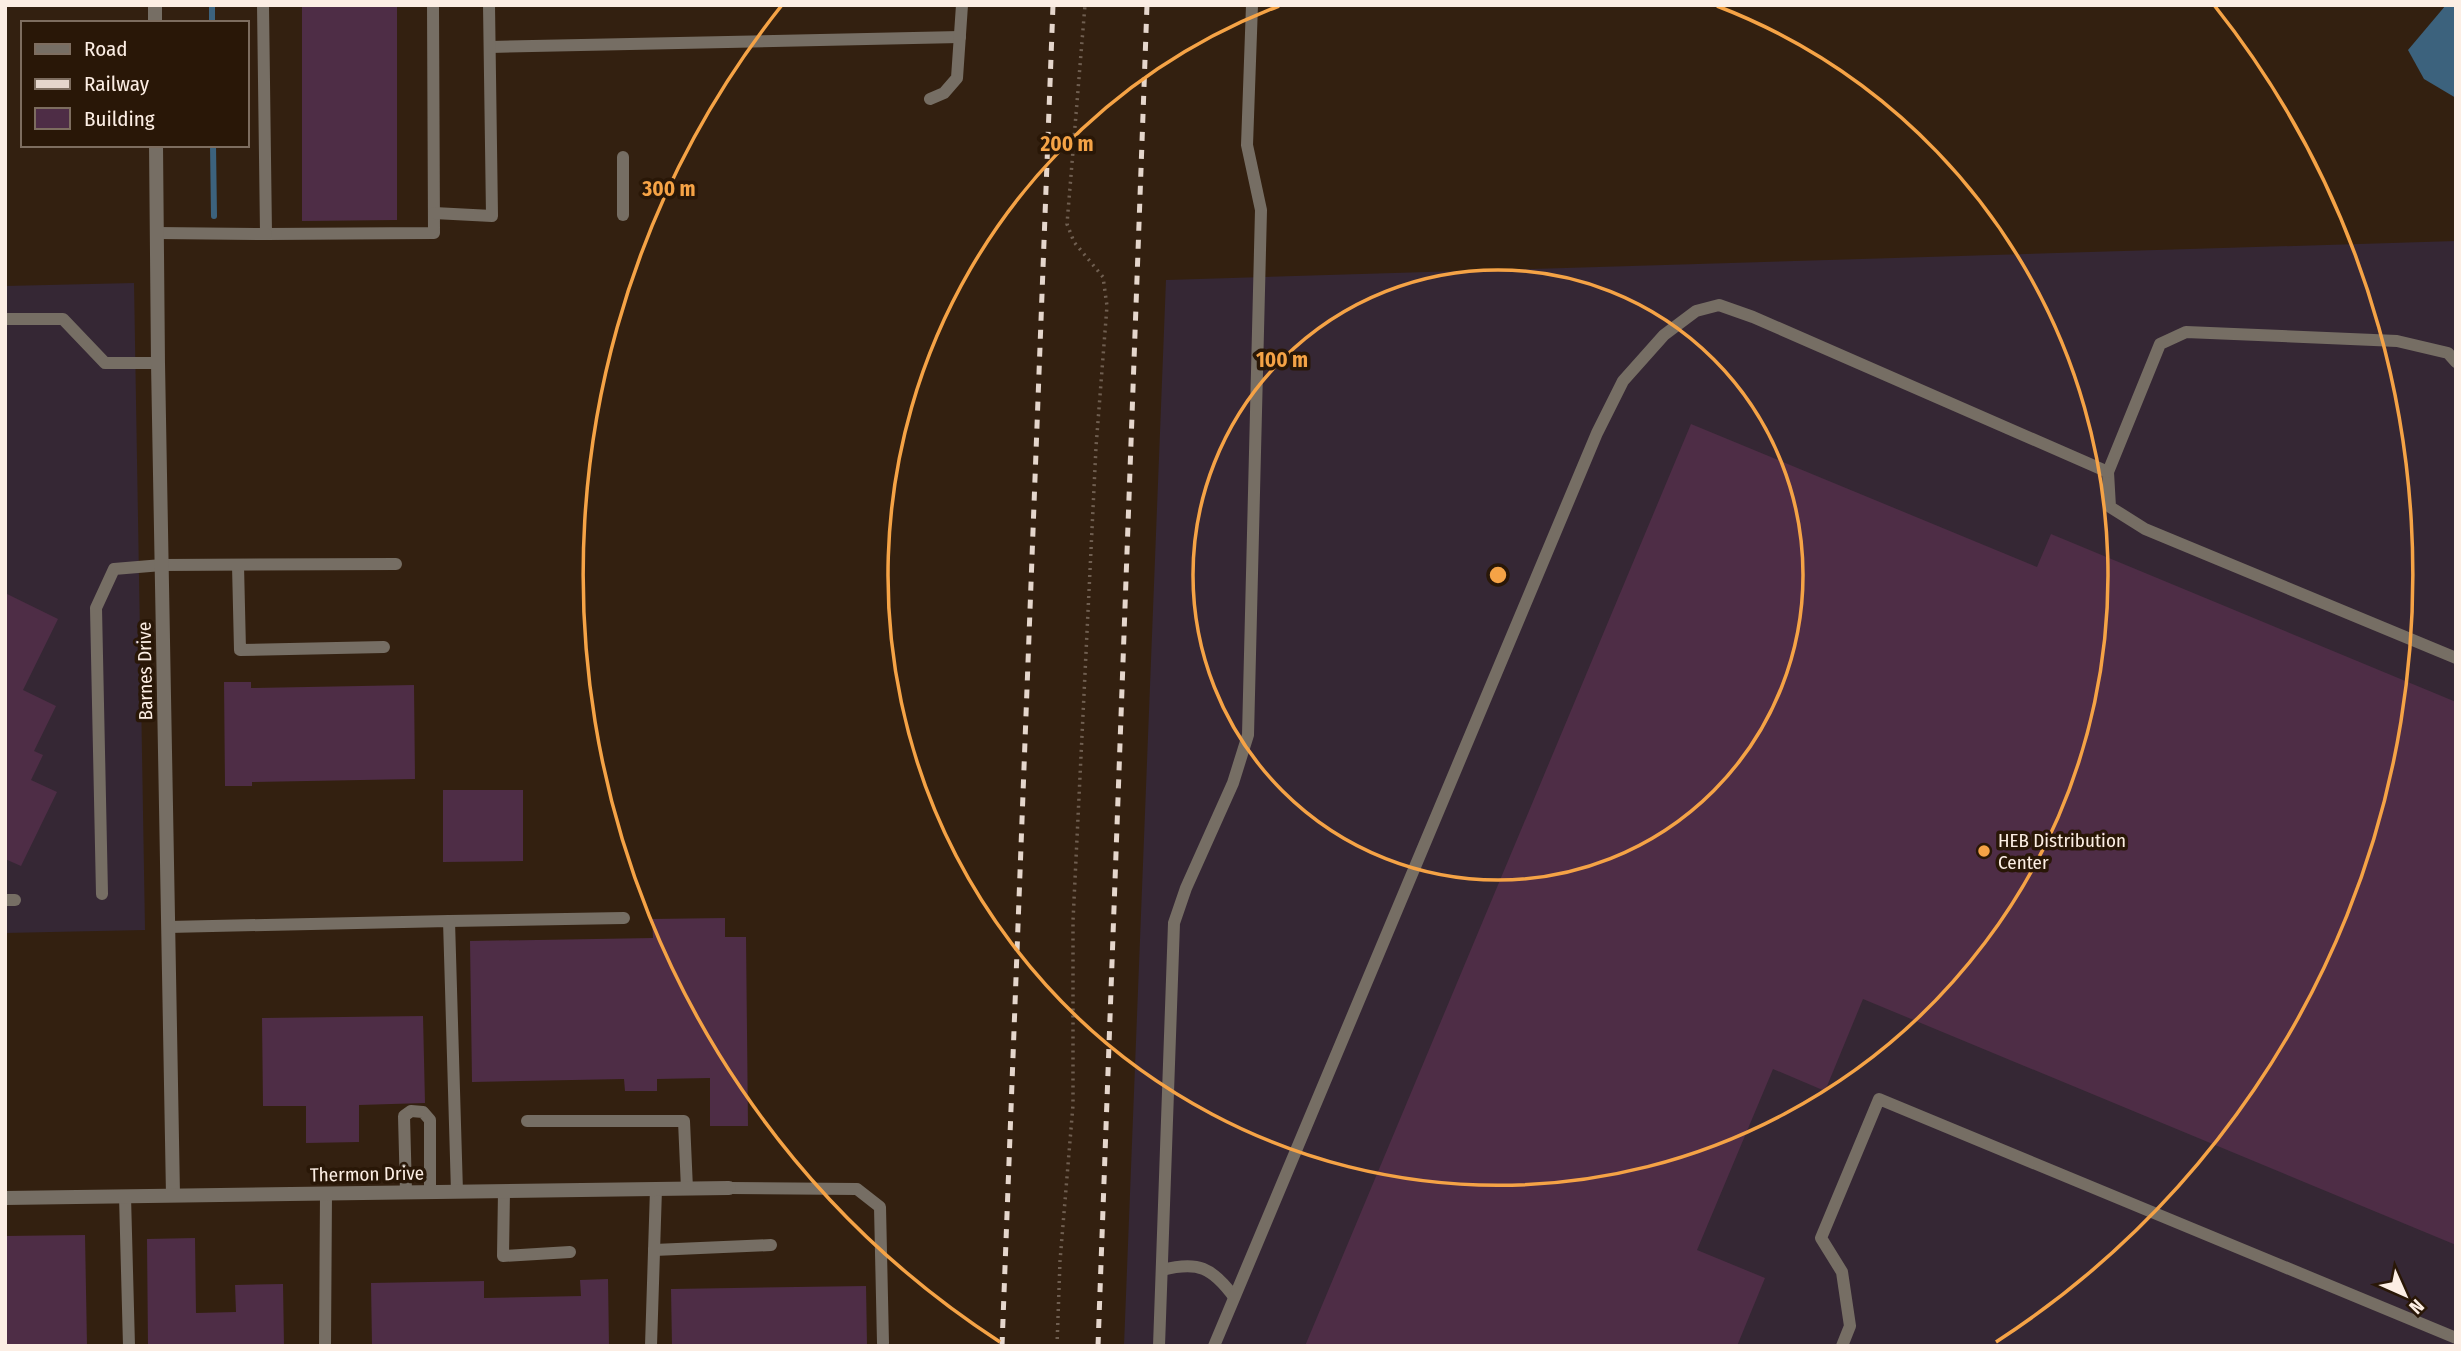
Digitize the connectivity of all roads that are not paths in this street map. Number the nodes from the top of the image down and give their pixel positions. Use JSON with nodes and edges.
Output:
{"nodes":[{"id":1,"x":263,"y":5,"type":"edge"},
{"id":2,"x":433,"y":5,"type":"edge"},
{"id":3,"x":489,"y":5,"type":"edge"},
{"id":4,"x":962,"y":5,"type":"edge"},
{"id":5,"x":1252,"y":5,"type":"edge"},
{"id":6,"x":960,"y":37,"type":"junction"},
{"id":7,"x":490,"y":47,"type":"junction"},
{"id":8,"x":930,"y":99,"type":"dead end"},
{"id":9,"x":156,"y":147,"type":"edge"},
{"id":10,"x":623,"y":157,"type":"dead end"},
{"id":11,"x":434,"y":214,"type":"junction"},
{"id":12,"x":624,"y":215,"type":"dead end"},
{"id":13,"x":157,"y":233,"type":"junction"},
{"id":14,"x":266,"y":234,"type":"junction"},
{"id":15,"x":5,"y":320,"type":"edge"},
{"id":16,"x":2456,"y":362,"type":"edge"},
{"id":17,"x":158,"y":363,"type":"junction"},
{"id":18,"x":2108,"y":472,"type":"junction"},
{"id":19,"x":396,"y":564,"type":"dead end"},
{"id":20,"x":162,"y":565,"type":"junction"},
{"id":21,"x":238,"y":565,"type":"junction"},
{"id":22,"x":384,"y":647,"type":"dead end"},
{"id":23,"x":2456,"y":658,"type":"edge"},
{"id":24,"x":102,"y":894,"type":"dead end"},
{"id":25,"x":624,"y":918,"type":"dead end"},
{"id":26,"x":449,"y":921,"type":"junction"},
{"id":27,"x":169,"y":927,"type":"junction"},
{"id":28,"x":527,"y":1121,"type":"dead end"},
{"id":29,"x":729,"y":1188,"type":"joint"},
{"id":30,"x":656,"y":1189,"type":"junction"},
{"id":31,"x":687,"y":1189,"type":"junction"},
{"id":32,"x":504,"y":1191,"type":"junction"},
{"id":33,"x":405,"y":1192,"type":"junction"},
{"id":34,"x":430,"y":1192,"type":"junction"},
{"id":35,"x":457,"y":1192,"type":"junction"},
{"id":36,"x":326,"y":1194,"type":"junction"},
{"id":37,"x":125,"y":1195,"type":"junction"},
{"id":38,"x":173,"y":1195,"type":"junction"},
{"id":39,"x":5,"y":1198,"type":"edge"},
{"id":40,"x":771,"y":1245,"type":"dead end"},
{"id":41,"x":654,"y":1250,"type":"junction"},
{"id":42,"x":570,"y":1252,"type":"dead end"},
{"id":43,"x":1162,"y":1270,"type":"junction"},
{"id":44,"x":1234,"y":1297,"type":"junction"},
{"id":45,"x":2456,"y":1338,"type":"edge"},
{"id":46,"x":883,"y":1343,"type":"dead end"},
{"id":47,"x":129,"y":1346,"type":"edge"},
{"id":48,"x":325,"y":1346,"type":"edge"},
{"id":49,"x":651,"y":1346,"type":"edge"},
{"id":50,"x":1159,"y":1346,"type":"edge"},
{"id":51,"x":1214,"y":1346,"type":"edge"},
{"id":52,"x":1842,"y":1346,"type":"edge"}],
"edges":[{"from":1,"to":14,"type":"lane"},
{"from":2,"to":11,"type":"lane"},
{"from":3,"to":7,"type":"lane"},
{"from":4,"to":6,"type":"lane"},
{"from":5,"to":43,"type":"lane"},
{"from":6,"to":7,"type":"lane"},
{"from":6,"to":8,"type":"lane"},
{"from":7,"to":11,"type":"lane"},
{"from":9,"to":13,"type":"street","name":"Barnes Drive"},
{"from":10,"to":12,"type":"lane"},
{"from":11,"to":14,"type":"lane"},
{"from":13,"to":14,"type":"lane"},
{"from":13,"to":17,"type":"street","name":"Barnes Drive"},
{"from":15,"to":17,"type":"lane"},
{"from":16,"to":18,"type":"lane"},
{"from":17,"to":20,"type":"street","name":"Barnes Drive"},
{"from":18,"to":23,"type":"lane"},
{"from":18,"to":44,"type":"lane"},
{"from":19,"to":21,"type":"lane"},
{"from":20,"to":21,"type":"lane"},
{"from":20,"to":24,"type":"lane"},
{"from":20,"to":27,"type":"street","name":"Barnes Drive"},
{"from":21,"to":22,"type":"lane"},
{"from":25,"to":26,"type":"lane"},
{"from":26,"to":27,"type":"lane"},
{"from":26,"to":35,"type":"lane"},
{"from":27,"to":38,"type":"street","name":"Barnes Drive"},
{"from":28,"to":31,"type":"lane"},
{"from":29,"to":31,"type":"street","name":"Thermon Drive"},
{"from":29,"to":46,"type":"lane"},
{"from":30,"to":31,"type":"street","name":"Thermon Drive"},
{"from":30,"to":32,"type":"street","name":"Thermon Drive"},
{"from":30,"to":41,"type":"lane"},
{"from":32,"to":35,"type":"street","name":"Thermon Drive"},
{"from":32,"to":42,"type":"lane"},
{"from":33,"to":34,"type":"street","name":"Thermon Drive"},
{"from":33,"to":34,"type":"lane"},
{"from":33,"to":36,"type":"street","name":"Thermon Drive"},
{"from":34,"to":35,"type":"street","name":"Thermon Drive"},
{"from":36,"to":38,"type":"street","name":"Thermon Drive"},
{"from":36,"to":48,"type":"lane"},
{"from":37,"to":38,"type":"street","name":"Thermon Drive"},
{"from":37,"to":39,"type":"street","name":"Thermon Drive"},
{"from":37,"to":47,"type":"lane"},
{"from":40,"to":41,"type":"lane"},
{"from":41,"to":49,"type":"lane"},
{"from":43,"to":44,"type":"lane"},
{"from":43,"to":50,"type":"lane"},
{"from":44,"to":51,"type":"lane"},
{"from":45,"to":52,"type":"lane"}]}
